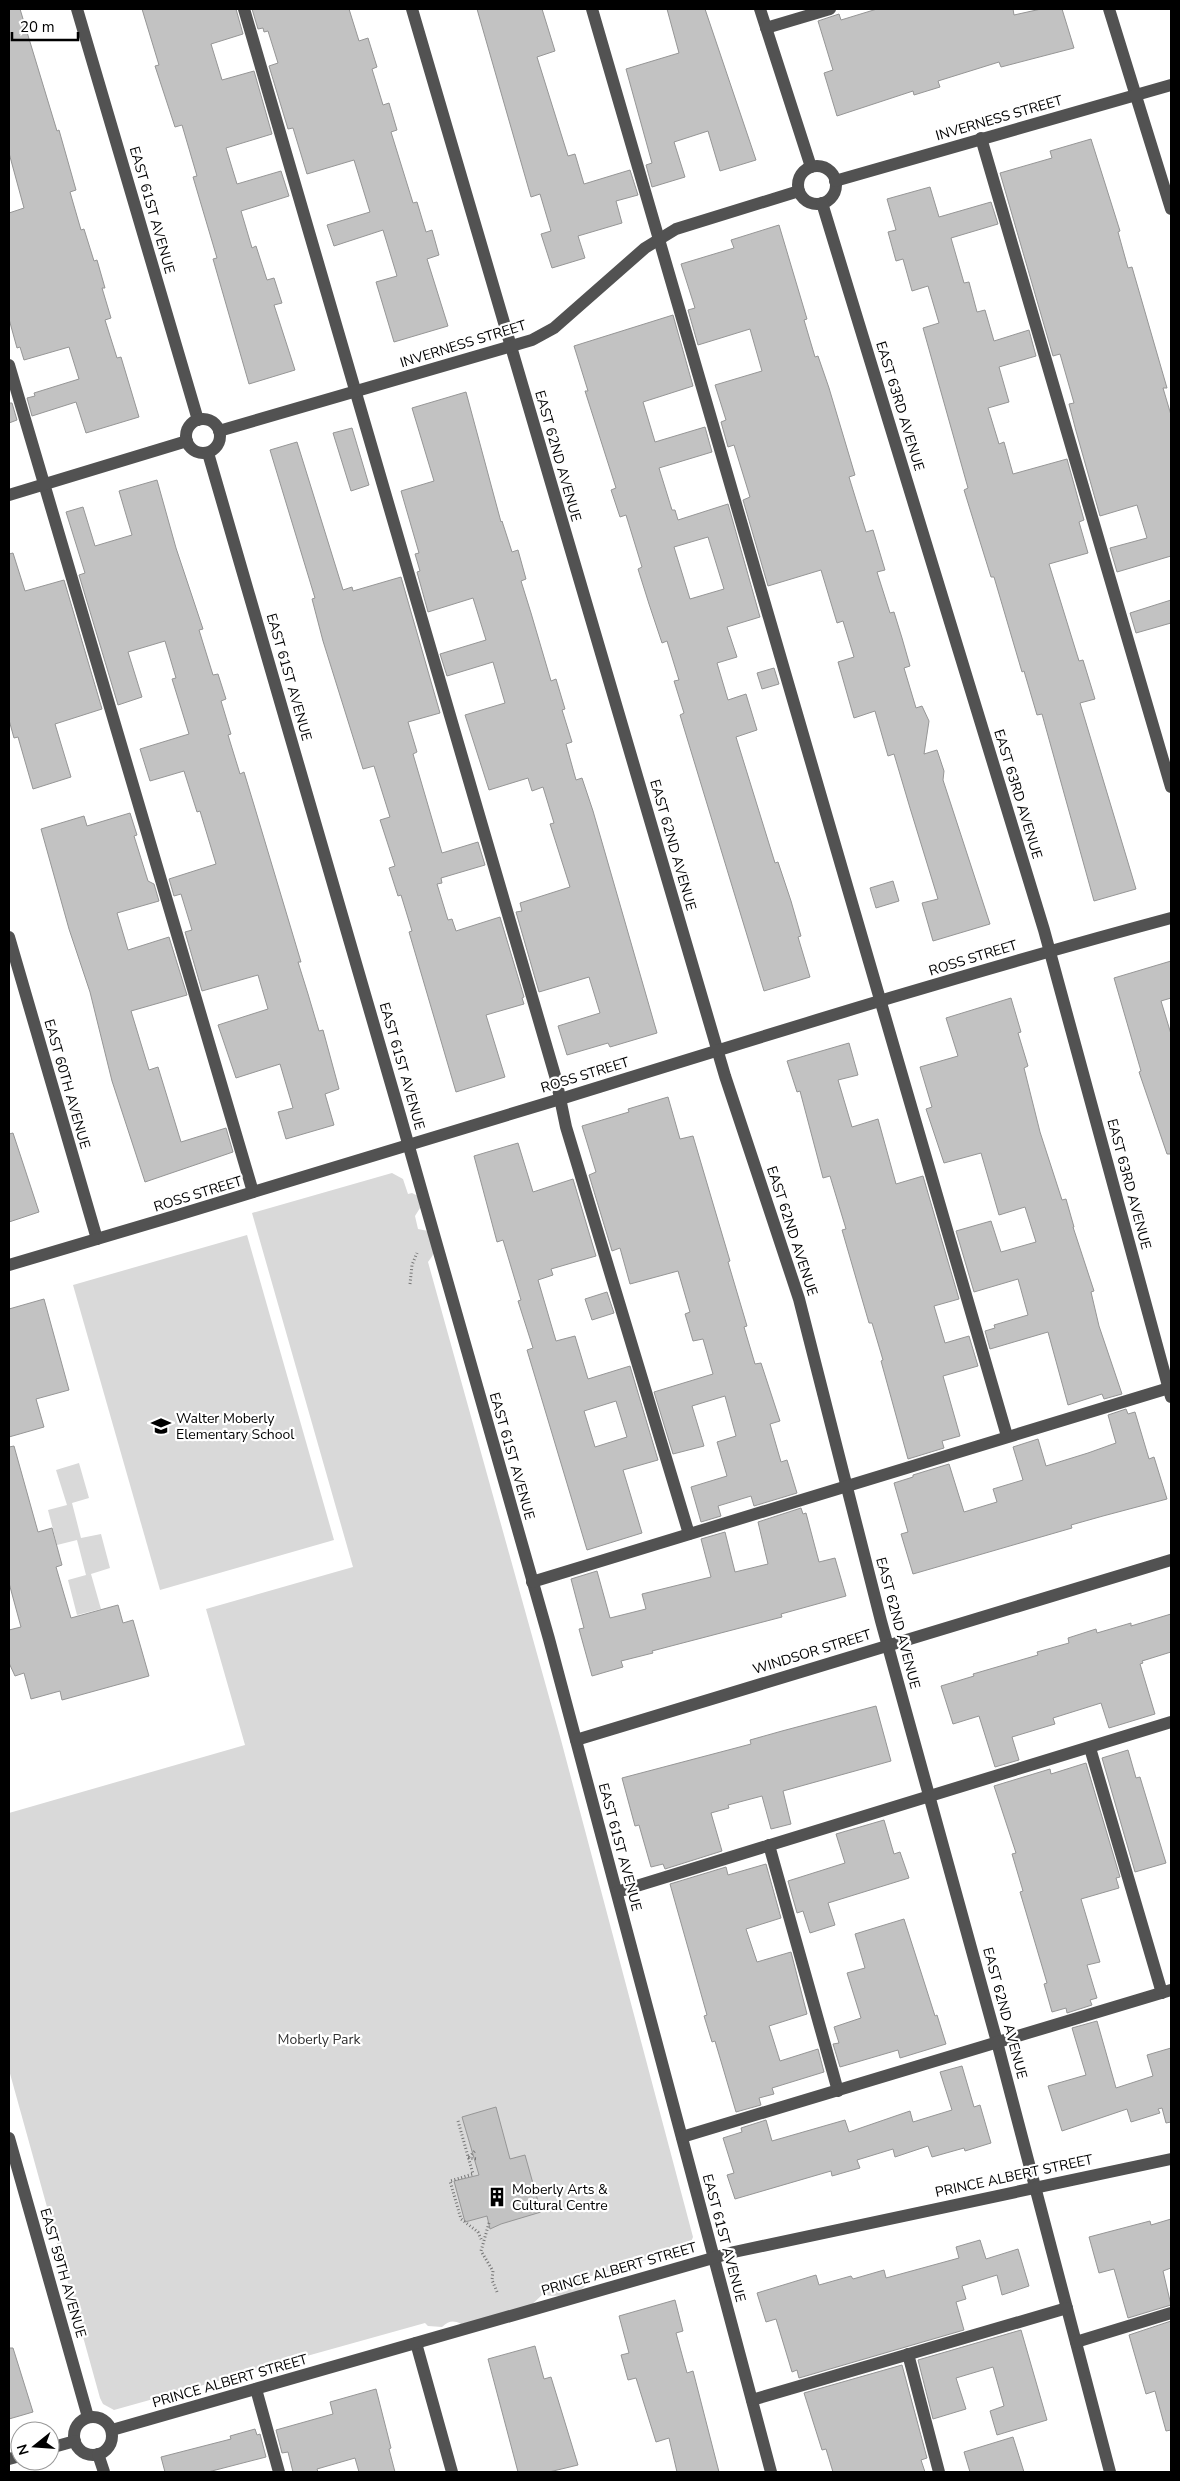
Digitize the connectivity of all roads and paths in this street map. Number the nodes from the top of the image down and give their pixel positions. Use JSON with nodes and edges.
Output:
{"nodes":[{"id":1,"x":77,"y":9,"type":"edge"},
{"id":2,"x":244,"y":9,"type":"edge"},
{"id":3,"x":412,"y":9,"type":"edge"},
{"id":4,"x":592,"y":9,"type":"edge"},
{"id":5,"x":760,"y":9,"type":"edge"},
{"id":6,"x":830,"y":9,"type":"edge"},
{"id":7,"x":1109,"y":9,"type":"edge"},
{"id":8,"x":766,"y":28,"type":"junction"},
{"id":9,"x":1171,"y":85,"type":"edge"},
{"id":10,"x":1136,"y":95,"type":"junction"},
{"id":11,"x":982,"y":138,"type":"junction"},
{"id":12,"x":811,"y":167,"type":"junction"},
{"id":13,"x":835,"y":180,"type":"junction"},
{"id":14,"x":799,"y":191,"type":"junction"},
{"id":15,"x":822,"y":204,"type":"junction"},
{"id":16,"x":1171,"y":209,"type":"edge"},
{"id":17,"x":660,"y":239,"type":"junction"},
{"id":18,"x":510,"y":347,"type":"junction"},
{"id":19,"x":9,"y":365,"type":"edge"},
{"id":20,"x":355,"y":391,"type":"junction"},
{"id":21,"x":198,"y":420,"type":"junction"},
{"id":22,"x":219,"y":432,"type":"junction"},
{"id":23,"x":187,"y":441,"type":"junction"},
{"id":24,"x":208,"y":453,"type":"junction"},
{"id":25,"x":43,"y":485,"type":"junction"},
{"id":26,"x":9,"y":495,"type":"edge"},
{"id":27,"x":1171,"y":787,"type":"edge"},
{"id":28,"x":1171,"y":918,"type":"edge"},
{"id":29,"x":9,"y":937,"type":"edge"},
{"id":30,"x":1050,"y":951,"type":"junction"},
{"id":31,"x":880,"y":1001,"type":"junction"},
{"id":32,"x":717,"y":1049,"type":"junction"},
{"id":33,"x":560,"y":1099,"type":"junction"},
{"id":34,"x":409,"y":1145,"type":"junction"},
{"id":35,"x":253,"y":1192,"type":"junction"},
{"id":36,"x":97,"y":1239,"type":"junction"},
{"id":37,"x":417,"y":1253,"type":"dead end"},
{"id":38,"x":9,"y":1265,"type":"edge"},
{"id":39,"x":410,"y":1284,"type":"dead end"},
{"id":40,"x":1170,"y":1393,"type":"edge"},
{"id":41,"x":1007,"y":1436,"type":"junction"},
{"id":42,"x":846,"y":1487,"type":"junction"},
{"id":43,"x":689,"y":1534,"type":"junction"},
{"id":44,"x":1171,"y":1560,"type":"edge"},
{"id":45,"x":532,"y":1582,"type":"junction"},
{"id":46,"x":888,"y":1645,"type":"junction"},
{"id":47,"x":1171,"y":1722,"type":"edge"},
{"id":48,"x":576,"y":1740,"type":"junction"},
{"id":49,"x":1090,"y":1748,"type":"junction"},
{"id":50,"x":930,"y":1797,"type":"junction"},
{"id":51,"x":769,"y":1845,"type":"junction"},
{"id":52,"x":617,"y":1892,"type":"junction"},
{"id":53,"x":1167,"y":1991,"type":"edge"},
{"id":54,"x":997,"y":2042,"type":"junction"},
{"id":55,"x":838,"y":2091,"type":"junction"},
{"id":56,"x":458,"y":2121,"type":"dead end"},
{"id":57,"x":682,"y":2137,"type":"junction"},
{"id":58,"x":9,"y":2138,"type":"edge"},
{"id":59,"x":475,"y":2151,"type":"dead end"},
{"id":60,"x":468,"y":2158,"type":"junction"},
{"id":61,"x":478,"y":2159,"type":"dead end"},
{"id":62,"x":1171,"y":2159,"type":"edge"},
{"id":63,"x":1036,"y":2186,"type":"junction"},
{"id":64,"x":489,"y":2223,"type":"dead end"},
{"id":65,"x":482,"y":2241,"type":"junction"},
{"id":66,"x":714,"y":2258,"type":"junction"},
{"id":67,"x":497,"y":2292,"type":"dead end"},
{"id":68,"x":1067,"y":2308,"type":"junction"},
{"id":69,"x":1171,"y":2313,"type":"edge"},
{"id":70,"x":1076,"y":2342,"type":"junction"},
{"id":71,"x":416,"y":2343,"type":"junction"},
{"id":72,"x":908,"y":2354,"type":"junction"},
{"id":73,"x":256,"y":2389,"type":"junction"},
{"id":74,"x":752,"y":2400,"type":"junction"},
{"id":75,"x":88,"y":2417,"type":"junction"},
{"id":76,"x":112,"y":2430,"type":"junction"},
{"id":77,"x":75,"y":2441,"type":"junction"},
{"id":78,"x":60,"y":2445,"type":"edge"},
{"id":79,"x":98,"y":2454,"type":"junction"},
{"id":80,"x":104,"y":2472,"type":"edge"},
{"id":81,"x":280,"y":2472,"type":"edge"},
{"id":82,"x":452,"y":2472,"type":"edge"},
{"id":83,"x":771,"y":2472,"type":"edge"},
{"id":84,"x":939,"y":2472,"type":"edge"},
{"id":85,"x":1110,"y":2472,"type":"edge"}],
"edges":[{"from":1,"to":21,"type":"street","name":"EAST 61ST AVENUE"},
{"from":2,"to":20,"type":"street"},
{"from":3,"to":18,"type":"street","name":"EAST 62ND AVENUE"},
{"from":4,"to":17,"type":"street"},
{"from":5,"to":8,"type":"street"},
{"from":6,"to":8,"type":"street"},
{"from":7,"to":10,"type":"street"},
{"from":8,"to":12,"type":"street"},
{"from":9,"to":10,"type":"street","name":"INVERNESS STREET"},
{"from":10,"to":11,"type":"street","name":"INVERNESS STREET"},
{"from":10,"to":16,"type":"street"},
{"from":11,"to":13,"type":"street","name":"INVERNESS STREET"},
{"from":11,"to":27,"type":"street"},
{"from":12,"to":13,"type":"street"},
{"from":12,"to":14,"type":"street"},
{"from":13,"to":15,"type":"street"},
{"from":14,"to":15,"type":"street"},
{"from":14,"to":17,"type":"street","name":"INVERNESS STREET"},
{"from":15,"to":30,"type":"street","name":"EAST 63RD AVENUE"},
{"from":17,"to":18,"type":"street","name":"INVERNESS STREET"},
{"from":17,"to":31,"type":"street"},
{"from":18,"to":20,"type":"street","name":"INVERNESS STREET"},
{"from":18,"to":32,"type":"street","name":"EAST 62ND AVENUE"},
{"from":19,"to":25,"type":"street"},
{"from":20,"to":22,"type":"street","name":"INVERNESS STREET"},
{"from":20,"to":33,"type":"street"},
{"from":21,"to":22,"type":"street"},
{"from":21,"to":23,"type":"street"},
{"from":22,"to":24,"type":"street"},
{"from":23,"to":24,"type":"street"},
{"from":23,"to":25,"type":"street"},
{"from":24,"to":34,"type":"street","name":"EAST 61ST AVENUE"},
{"from":25,"to":26,"type":"street"},
{"from":25,"to":35,"type":"street"},
{"from":28,"to":30,"type":"street","name":"ROSS STREET"},
{"from":29,"to":36,"type":"street","name":"EAST 60TH AVENUE"},
{"from":30,"to":31,"type":"street","name":"ROSS STREET"},
{"from":30,"to":40,"type":"street","name":"EAST 63RD AVENUE"},
{"from":31,"to":32,"type":"street","name":"ROSS STREET"},
{"from":31,"to":41,"type":"street"},
{"from":32,"to":33,"type":"street","name":"ROSS STREET"},
{"from":32,"to":42,"type":"street","name":"EAST 62ND AVENUE"},
{"from":33,"to":34,"type":"street","name":"ROSS STREET"},
{"from":33,"to":43,"type":"street"},
{"from":34,"to":35,"type":"street","name":"ROSS STREET"},
{"from":34,"to":45,"type":"street","name":"EAST 61ST AVENUE"},
{"from":35,"to":36,"type":"street","name":"ROSS STREET"},
{"from":36,"to":38,"type":"street","name":"ROSS STREET"},
{"from":37,"to":39,"type":"path"},
{"from":40,"to":41,"type":"street"},
{"from":41,"to":42,"type":"street"},
{"from":42,"to":43,"type":"street"},
{"from":42,"to":46,"type":"street","name":"EAST 62ND AVENUE"},
{"from":43,"to":45,"type":"street"},
{"from":44,"to":46,"type":"street","name":"WINDSOR STREET"},
{"from":45,"to":48,"type":"street","name":"EAST 61ST AVENUE"},
{"from":46,"to":48,"type":"street","name":"WINDSOR STREET"},
{"from":46,"to":50,"type":"street","name":"EAST 62ND AVENUE"},
{"from":47,"to":49,"type":"street"},
{"from":48,"to":52,"type":"street","name":"EAST 61ST AVENUE"},
{"from":49,"to":50,"type":"street"},
{"from":49,"to":53,"type":"street"},
{"from":50,"to":51,"type":"street"},
{"from":50,"to":54,"type":"street","name":"EAST 62ND AVENUE"},
{"from":51,"to":52,"type":"street"},
{"from":51,"to":55,"type":"street"},
{"from":52,"to":57,"type":"street","name":"EAST 61ST AVENUE"},
{"from":53,"to":54,"type":"street"},
{"from":54,"to":55,"type":"street"},
{"from":54,"to":63,"type":"street","name":"EAST 62ND AVENUE"},
{"from":55,"to":57,"type":"street"},
{"from":56,"to":60,"type":"path"},
{"from":57,"to":66,"type":"street","name":"EAST 61ST AVENUE"},
{"from":58,"to":75,"type":"street","name":"EAST 59TH AVENUE"},
{"from":59,"to":60,"type":"path"},
{"from":60,"to":61,"type":"path"},
{"from":60,"to":65,"type":"path"},
{"from":62,"to":63,"type":"street","name":"PRINCE ALBERT STREET"},
{"from":63,"to":66,"type":"street","name":"PRINCE ALBERT STREET"},
{"from":63,"to":68,"type":"street","name":"EAST 62ND AVENUE"},
{"from":64,"to":65,"type":"path"},
{"from":65,"to":67,"type":"path"},
{"from":66,"to":71,"type":"street","name":"PRINCE ALBERT STREET"},
{"from":66,"to":74,"type":"street","name":"EAST 61ST AVENUE"},
{"from":68,"to":70,"type":"street","name":"EAST 62ND AVENUE"},
{"from":68,"to":72,"type":"street"},
{"from":69,"to":70,"type":"street"},
{"from":70,"to":85,"type":"street","name":"EAST 62ND AVENUE"},
{"from":71,"to":73,"type":"street","name":"PRINCE ALBERT STREET"},
{"from":71,"to":82,"type":"street"},
{"from":72,"to":74,"type":"street"},
{"from":72,"to":84,"type":"street"},
{"from":73,"to":76,"type":"street","name":"PRINCE ALBERT STREET"},
{"from":73,"to":81,"type":"street"},
{"from":74,"to":83,"type":"street","name":"EAST 61ST AVENUE"},
{"from":75,"to":76,"type":"street"},
{"from":75,"to":77,"type":"street"},
{"from":76,"to":79,"type":"street"},
{"from":77,"to":78,"type":"street"},
{"from":77,"to":79,"type":"street"},
{"from":79,"to":80,"type":"street"}]}
